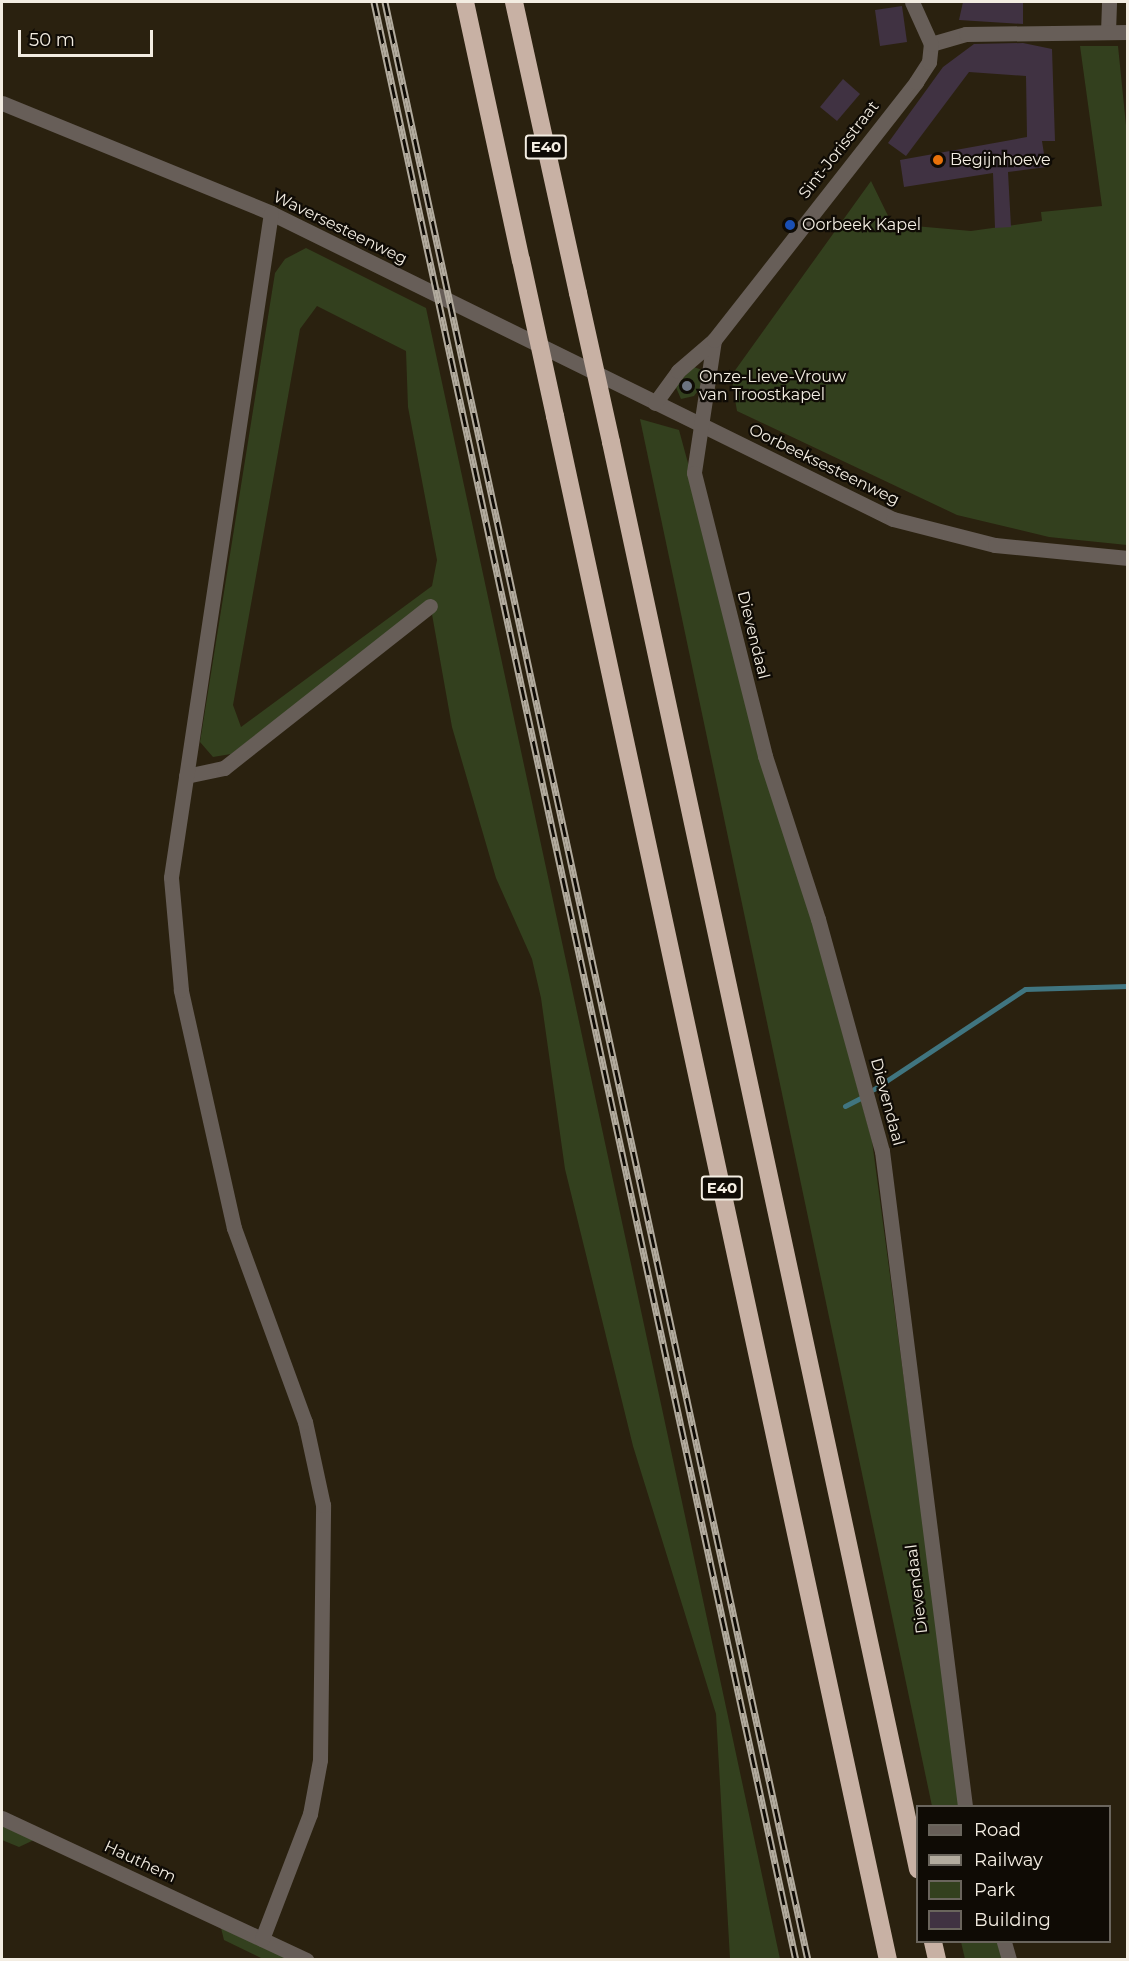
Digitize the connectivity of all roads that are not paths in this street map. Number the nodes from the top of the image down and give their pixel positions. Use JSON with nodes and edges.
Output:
{"nodes":[{"id":1,"x":465,"y":2,"type":"edge"},
{"id":2,"x":514,"y":2,"type":"edge"},
{"id":3,"x":912,"y":2,"type":"edge"},
{"id":4,"x":1109,"y":2,"type":"edge"},
{"id":5,"x":1108,"y":32,"type":"junction"},
{"id":6,"x":1128,"y":32,"type":"edge"},
{"id":7,"x":931,"y":44,"type":"junction"},
{"id":8,"x":2,"y":103,"type":"edge"},
{"id":9,"x":271,"y":213,"type":"junction"},
{"id":10,"x":714,"y":340,"type":"junction"},
{"id":11,"x":655,"y":403,"type":"junction"},
{"id":12,"x":698,"y":423,"type":"junction"},
{"id":13,"x":1128,"y":558,"type":"edge"},
{"id":14,"x":430,"y":606,"type":"dead end"},
{"id":15,"x":186,"y":776,"type":"junction"},
{"id":16,"x":965,"y":1805,"type":"edge"},
{"id":17,"x":2,"y":1818,"type":"edge"},
{"id":18,"x":916,"y":1860,"type":"edge"},
{"id":19,"x":262,"y":1939,"type":"junction"},
{"id":20,"x":933,"y":1943,"type":"edge"},
{"id":21,"x":1005,"y":1943,"type":"edge"},
{"id":22,"x":306,"y":1959,"type":"edge"},
{"id":23,"x":888,"y":1959,"type":"edge"},
{"id":24,"x":937,"y":1959,"type":"edge"},
{"id":25,"x":1009,"y":1959,"type":"edge"}],
"edges":[{"from":1,"to":23,"type":"highway","number":"E40","bridge":true},
{"from":2,"to":18,"type":"highway","number":"E40","bridge":true},
{"from":3,"to":7,"type":"street"},
{"from":4,"to":5,"type":"street"},
{"from":5,"to":6,"type":"street"},
{"from":5,"to":7,"type":"street"},
{"from":7,"to":10,"type":"street","name":"Sint-Jorisstraat"},
{"from":8,"to":9,"type":"street","name":"Waversesteenweg"},
{"from":9,"to":11,"type":"street","name":"Waversesteenweg"},
{"from":9,"to":15,"type":"street"},
{"from":10,"to":11,"type":"street","name":"Sint-Jorisstraat"},
{"from":10,"to":12,"type":"street"},
{"from":11,"to":12,"type":"street","name":"Oorbeeksesteenweg"},
{"from":12,"to":13,"type":"street","name":"Oorbeeksesteenweg"},
{"from":12,"to":16,"type":"street","name":"Dievendaal"},
{"from":14,"to":15,"type":"street"},
{"from":15,"to":19,"type":"street"},
{"from":17,"to":19,"type":"street","name":"Hauthem"},
{"from":19,"to":22,"type":"street","name":"Hauthem"},
{"from":20,"to":24,"type":"highway"},
{"from":21,"to":25,"type":"street"}]}
